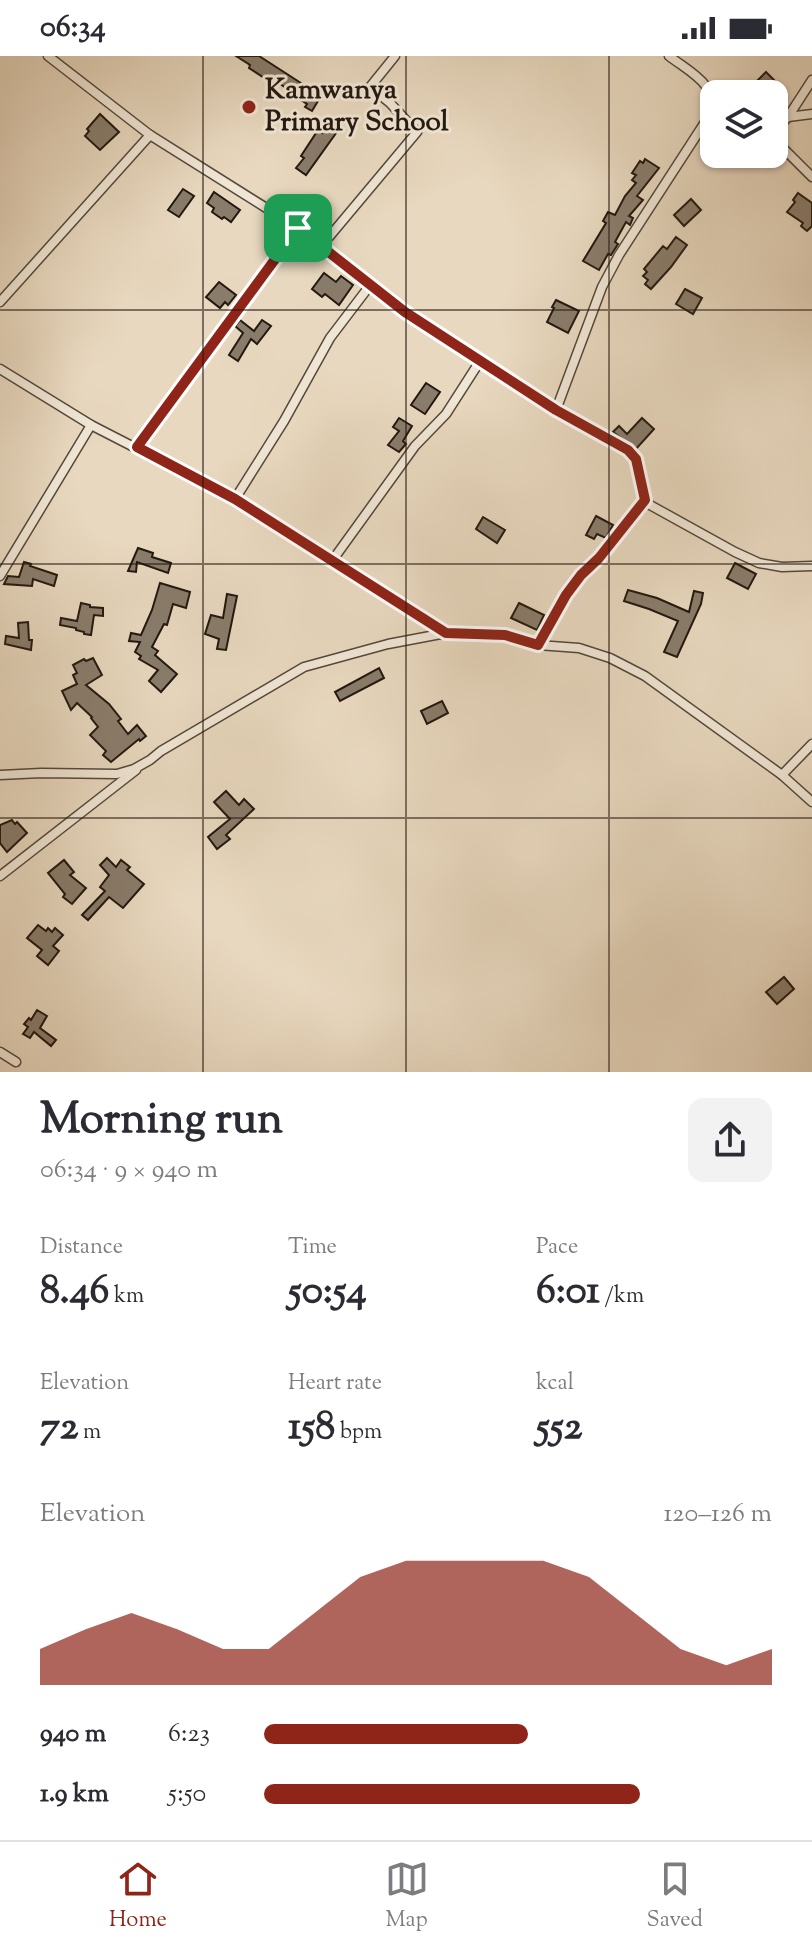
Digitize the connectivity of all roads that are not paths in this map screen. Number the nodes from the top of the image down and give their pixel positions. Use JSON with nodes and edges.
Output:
{"nodes":[{"id":1,"x":48,"y":56,"type":"edge"},
{"id":2,"x":395,"y":56,"type":"edge"},
{"id":3,"x":669,"y":56,"type":"edge"},
{"id":4,"x":700,"y":80,"type":"edge"},
{"id":5,"x":812,"y":80,"type":"edge"},
{"id":6,"x":812,"y":114,"type":"edge"},
{"id":7,"x":788,"y":117,"type":"joint"},
{"id":8,"x":700,"y":130,"type":"edge"},
{"id":9,"x":150,"y":135,"type":"junction"},
{"id":10,"x":788,"y":153,"type":"edge"},
{"id":11,"x":812,"y":177,"type":"edge"},
{"id":12,"x":271,"y":211,"type":"junction"},
{"id":13,"x":298,"y":228,"type":"junction"},
{"id":14,"x":371,"y":284,"type":"junction"},
{"id":15,"x":0,"y":302,"type":"edge"},
{"id":16,"x":480,"y":361,"type":"junction"},
{"id":17,"x":0,"y":369,"type":"edge"},
{"id":18,"x":556,"y":410,"type":"junction"},
{"id":19,"x":91,"y":425,"type":"junction"},
{"id":20,"x":137,"y":447,"type":"junction"},
{"id":21,"x":235,"y":499,"type":"junction"},
{"id":22,"x":645,"y":500,"type":"junction"},
{"id":23,"x":332,"y":561,"type":"junction"},
{"id":24,"x":812,"y":566,"type":"edge"},
{"id":25,"x":0,"y":576,"type":"edge"},
{"id":26,"x":446,"y":633,"type":"junction"},
{"id":27,"x":538,"y":645,"type":"junction"},
{"id":28,"x":812,"y":744,"type":"edge"},
{"id":29,"x":150,"y":760,"type":"junction"},
{"id":30,"x":0,"y":775,"type":"edge"},
{"id":31,"x":782,"y":775,"type":"junction"},
{"id":32,"x":812,"y":802,"type":"edge"},
{"id":33,"x":0,"y":876,"type":"edge"},
{"id":34,"x":0,"y":1052,"type":"edge"},
{"id":35,"x":16,"y":1062,"type":"dead end"}],
"edges":[{"from":1,"to":9,"type":"street"},
{"from":2,"to":12,"type":"street"},
{"from":3,"to":4,"type":"street"},
{"from":5,"to":7,"type":"street"},
{"from":6,"to":7,"type":"street"},
{"from":8,"to":18,"type":"street"},
{"from":9,"to":12,"type":"street"},
{"from":9,"to":15,"type":"street"},
{"from":10,"to":11,"type":"street"},
{"from":12,"to":13,"type":"street"},
{"from":13,"to":14,"type":"street"},
{"from":13,"to":20,"type":"street"},
{"from":14,"to":16,"type":"street"},
{"from":14,"to":21,"type":"street"},
{"from":16,"to":18,"type":"street"},
{"from":16,"to":23,"type":"street"},
{"from":17,"to":19,"type":"street"},
{"from":18,"to":22,"type":"street"},
{"from":19,"to":20,"type":"street"},
{"from":19,"to":25,"type":"street"},
{"from":20,"to":21,"type":"street"},
{"from":21,"to":23,"type":"street"},
{"from":22,"to":24,"type":"street"},
{"from":22,"to":27,"type":"street"},
{"from":23,"to":26,"type":"street"},
{"from":26,"to":27,"type":"street"},
{"from":26,"to":29,"type":"street"},
{"from":27,"to":31,"type":"street"},
{"from":28,"to":31,"type":"street"},
{"from":29,"to":30,"type":"street"},
{"from":29,"to":33,"type":"street"},
{"from":31,"to":32,"type":"street"},
{"from":34,"to":35,"type":"street"}]}
